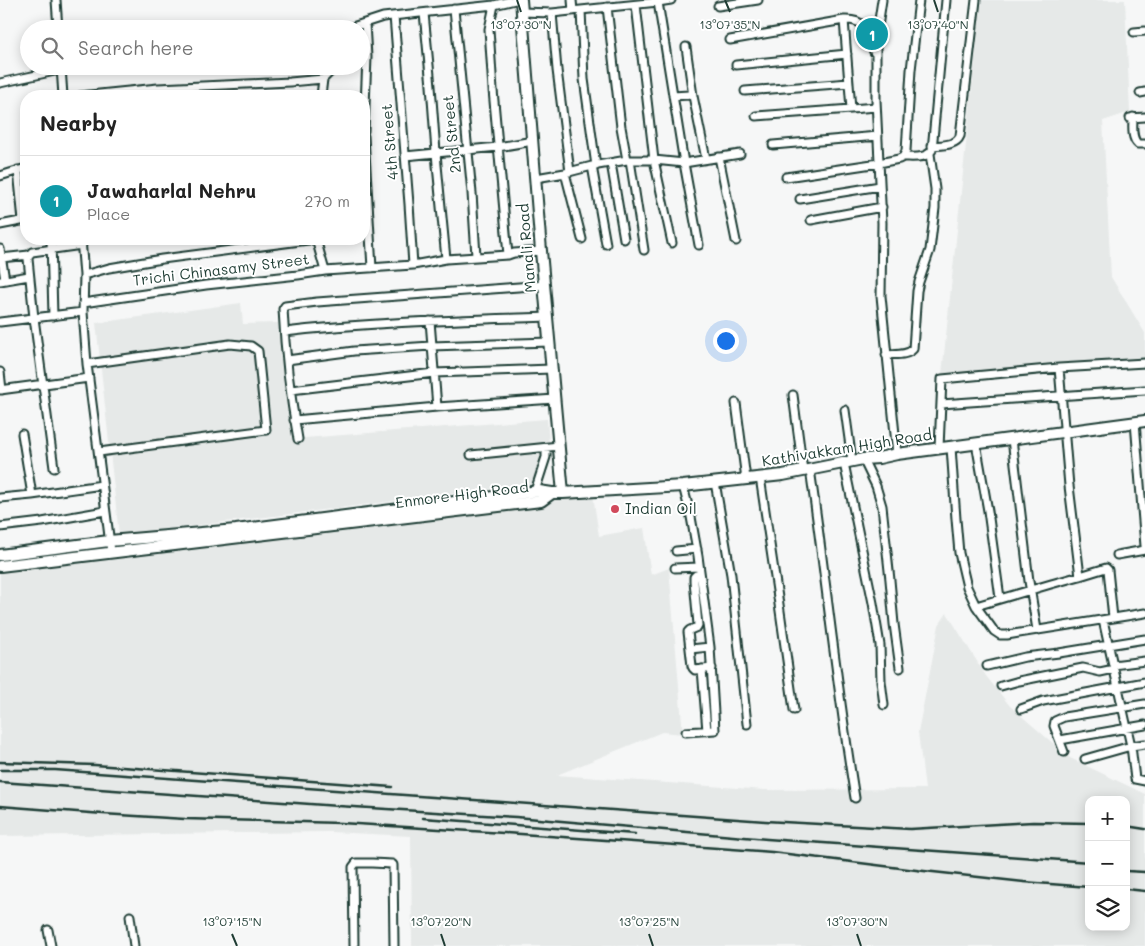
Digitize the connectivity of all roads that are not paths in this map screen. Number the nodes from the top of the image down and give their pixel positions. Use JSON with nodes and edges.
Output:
{"nodes":[{"id":1,"x":56,"y":0,"type":"edge"},
{"id":2,"x":515,"y":0,"type":"edge"},
{"id":3,"x":521,"y":0,"type":"edge"},
{"id":4,"x":572,"y":0,"type":"edge"},
{"id":5,"x":670,"y":0,"type":"edge"},
{"id":6,"x":758,"y":0,"type":"edge"},
{"id":7,"x":882,"y":0,"type":"edge"},
{"id":8,"x":919,"y":0,"type":"edge"},
{"id":9,"x":946,"y":0,"type":"edge"},
{"id":10,"x":976,"y":0,"type":"edge"},
{"id":11,"x":658,"y":2,"type":"junction"},
{"id":12,"x":494,"y":5,"type":"junction"},
{"id":13,"x":636,"y":5,"type":"junction"},
{"id":14,"x":718,"y":6,"type":"dead end"},
{"id":15,"x":607,"y":7,"type":"junction"},
{"id":16,"x":454,"y":9,"type":"junction"},
{"id":17,"x":577,"y":10,"type":"junction"},
{"id":18,"x":424,"y":12,"type":"junction"},
{"id":19,"x":522,"y":12,"type":"junction"},
{"id":20,"x":552,"y":12,"type":"junction"},
{"id":21,"x":394,"y":16,"type":"junction"},
{"id":22,"x":57,"y":20,"type":"edge"},
{"id":23,"x":844,"y":20,"type":"junction"},
{"id":24,"x":370,"y":21,"type":"edge"},
{"id":25,"x":1145,"y":31,"type":"edge"},
{"id":26,"x":1134,"y":32,"type":"dead end"},
{"id":27,"x":730,"y":40,"type":"dead end"},
{"id":28,"x":686,"y":47,"type":"dead end"},
{"id":29,"x":847,"y":54,"type":"junction"},
{"id":30,"x":876,"y":57,"type":"junction"},
{"id":31,"x":736,"y":65,"type":"dead end"},
{"id":32,"x":33,"y":75,"type":"edge"},
{"id":33,"x":62,"y":75,"type":"edge"},
{"id":34,"x":327,"y":75,"type":"edge"},
{"id":35,"x":367,"y":75,"type":"edge"},
{"id":36,"x":323,"y":79,"type":"junction"},
{"id":37,"x":0,"y":83,"type":"edge"},
{"id":38,"x":849,"y":83,"type":"junction"},
{"id":39,"x":63,"y":90,"type":"edge"},
{"id":40,"x":138,"y":90,"type":"edge"},
{"id":41,"x":322,"y":90,"type":"edge"},
{"id":42,"x":366,"y":90,"type":"edge"},
{"id":43,"x":745,"y":91,"type":"dead end"},
{"id":44,"x":673,"y":96,"type":"junction"},
{"id":45,"x":693,"y":96,"type":"junction"},
{"id":46,"x":876,"y":107,"type":"junction"},
{"id":47,"x":851,"y":109,"type":"junction"},
{"id":48,"x":756,"y":116,"type":"dead end"},
{"id":49,"x":1145,"y":116,"type":"edge"},
{"id":50,"x":878,"y":136,"type":"junction"},
{"id":51,"x":533,"y":141,"type":"junction"},
{"id":52,"x":1145,"y":144,"type":"edge"},
{"id":53,"x":773,"y":145,"type":"dead end"},
{"id":54,"x":932,"y":146,"type":"junction"},
{"id":55,"x":498,"y":147,"type":"junction"},
{"id":56,"x":468,"y":150,"type":"junction"},
{"id":57,"x":436,"y":153,"type":"junction"},
{"id":58,"x":740,"y":154,"type":"dead end"},
{"id":59,"x":930,"y":154,"type":"junction"},
{"id":60,"x":405,"y":156,"type":"junction"},
{"id":61,"x":719,"y":157,"type":"junction"},
{"id":62,"x":903,"y":157,"type":"junction"},
{"id":63,"x":706,"y":159,"type":"junction"},
{"id":64,"x":629,"y":160,"type":"junction"},
{"id":65,"x":654,"y":160,"type":"junction"},
{"id":66,"x":611,"y":163,"type":"junction"},
{"id":67,"x":684,"y":163,"type":"junction"},
{"id":68,"x":879,"y":163,"type":"junction"},
{"id":69,"x":594,"y":166,"type":"junction"},
{"id":70,"x":18,"y":170,"type":"joint"},
{"id":71,"x":567,"y":173,"type":"junction"},
{"id":72,"x":0,"y":176,"type":"edge"},
{"id":73,"x":786,"y":177,"type":"dead end"},
{"id":74,"x":536,"y":178,"type":"junction"},
{"id":75,"x":880,"y":186,"type":"junction"},
{"id":76,"x":20,"y":187,"type":"edge"},
{"id":77,"x":800,"y":199,"type":"dead end"},
{"id":78,"x":882,"y":207,"type":"junction"},
{"id":79,"x":811,"y":220,"type":"dead end"},
{"id":80,"x":20,"y":221,"type":"edge"},
{"id":81,"x":0,"y":224,"type":"edge"},
{"id":82,"x":370,"y":235,"type":"edge"},
{"id":83,"x":624,"y":239,"type":"dead end"},
{"id":84,"x":582,"y":240,"type":"dead end"},
{"id":85,"x":736,"y":241,"type":"dead end"},
{"id":86,"x":672,"y":243,"type":"dead end"},
{"id":87,"x":606,"y":244,"type":"dead end"},
{"id":88,"x":52,"y":245,"type":"edge"},
{"id":89,"x":69,"y":245,"type":"edge"},
{"id":90,"x":81,"y":245,"type":"edge"},
{"id":91,"x":270,"y":245,"type":"edge"},
{"id":92,"x":318,"y":245,"type":"edge"},
{"id":93,"x":699,"y":245,"type":"dead end"},
{"id":94,"x":0,"y":249,"type":"edge"},
{"id":95,"x":52,"y":249,"type":"junction"},
{"id":96,"x":644,"y":250,"type":"dead end"},
{"id":97,"x":541,"y":251,"type":"junction"},
{"id":98,"x":29,"y":255,"type":"junction"},
{"id":99,"x":508,"y":255,"type":"junction"},
{"id":100,"x":476,"y":256,"type":"junction"},
{"id":101,"x":1,"y":258,"type":"junction"},
{"id":102,"x":446,"y":259,"type":"junction"},
{"id":103,"x":413,"y":265,"type":"junction"},
{"id":104,"x":372,"y":268,"type":"junction"},
{"id":105,"x":325,"y":271,"type":"junction"},
{"id":106,"x":84,"y":275,"type":"junction"},
{"id":107,"x":30,"y":276,"type":"junction"},
{"id":108,"x":2,"y":280,"type":"edge"},
{"id":109,"x":545,"y":285,"type":"junction"},
{"id":110,"x":83,"y":303,"type":"junction"},
{"id":111,"x":83,"y":312,"type":"junction"},
{"id":112,"x":53,"y":316,"type":"junction"},
{"id":113,"x":548,"y":317,"type":"junction"},
{"id":114,"x":34,"y":318,"type":"junction"},
{"id":115,"x":430,"y":321,"type":"junction"},
{"id":116,"x":0,"y":322,"type":"edge"},
{"id":117,"x":284,"y":332,"type":"junction"},
{"id":118,"x":550,"y":342,"type":"junction"},
{"id":119,"x":431,"y":346,"type":"junction"},
{"id":120,"x":886,"y":355,"type":"junction"},
{"id":121,"x":287,"y":360,"type":"junction"},
{"id":122,"x":1145,"y":363,"type":"edge"},
{"id":123,"x":87,"y":364,"type":"junction"},
{"id":124,"x":1059,"y":368,"type":"junction"},
{"id":125,"x":552,"y":369,"type":"junction"},
{"id":126,"x":0,"y":372,"type":"edge"},
{"id":127,"x":434,"y":373,"type":"junction"},
{"id":128,"x":89,"y":378,"type":"junction"},
{"id":129,"x":42,"y":385,"type":"junction"},
{"id":130,"x":1,"y":390,"type":"edge"},
{"id":131,"x":291,"y":390,"type":"junction"},
{"id":132,"x":1145,"y":390,"type":"edge"},
{"id":133,"x":794,"y":394,"type":"dead end"},
{"id":134,"x":1062,"y":397,"type":"junction"},
{"id":135,"x":555,"y":399,"type":"junction"},
{"id":136,"x":736,"y":403,"type":"dead end"},
{"id":137,"x":941,"y":404,"type":"junction"},
{"id":138,"x":436,"y":407,"type":"junction"},
{"id":139,"x":845,"y":410,"type":"dead end"},
{"id":140,"x":294,"y":420,"type":"junction"},
{"id":141,"x":1140,"y":422,"type":"edge"},
{"id":142,"x":1065,"y":431,"type":"junction"},
{"id":143,"x":22,"y":434,"type":"dead end"},
{"id":144,"x":1012,"y":438,"type":"junction"},
{"id":145,"x":298,"y":439,"type":"dead end"},
{"id":146,"x":976,"y":443,"type":"junction"},
{"id":147,"x":559,"y":446,"type":"junction"},
{"id":148,"x":952,"y":447,"type":"junction"},
{"id":149,"x":546,"y":448,"type":"junction"},
{"id":150,"x":939,"y":448,"type":"junction"},
{"id":151,"x":99,"y":452,"type":"junction"},
{"id":152,"x":897,"y":454,"type":"junction"},
{"id":153,"x":471,"y":455,"type":"dead end"},
{"id":154,"x":853,"y":461,"type":"junction"},
{"id":155,"x":54,"y":468,"type":"dead end"},
{"id":156,"x":806,"y":470,"type":"junction"},
{"id":157,"x":760,"y":477,"type":"junction"},
{"id":158,"x":746,"y":479,"type":"junction"},
{"id":159,"x":715,"y":482,"type":"junction"},
{"id":160,"x":102,"y":485,"type":"junction"},
{"id":161,"x":683,"y":486,"type":"junction"},
{"id":162,"x":535,"y":491,"type":"junction"},
{"id":163,"x":563,"y":493,"type":"junction"},
{"id":164,"x":552,"y":494,"type":"junction"},
{"id":165,"x":32,"y":495,"type":"junction"},
{"id":166,"x":0,"y":498,"type":"edge"},
{"id":167,"x":105,"y":511,"type":"junction"},
{"id":168,"x":0,"y":527,"type":"edge"},
{"id":169,"x":110,"y":541,"type":"junction"},
{"id":170,"x":1145,"y":546,"type":"edge"},
{"id":171,"x":697,"y":549,"type":"junction"},
{"id":172,"x":1145,"y":550,"type":"edge"},
{"id":173,"x":676,"y":551,"type":"dead end"},
{"id":174,"x":111,"y":552,"type":"junction"},
{"id":175,"x":0,"y":555,"type":"edge"},
{"id":176,"x":1118,"y":555,"type":"dead end"},
{"id":177,"x":0,"y":566,"type":"edge"},
{"id":178,"x":699,"y":567,"type":"junction"},
{"id":179,"x":675,"y":568,"type":"dead end"},
{"id":180,"x":700,"y":575,"type":"junction"},
{"id":181,"x":1080,"y":576,"type":"junction"},
{"id":182,"x":1031,"y":589,"type":"junction"},
{"id":183,"x":1000,"y":598,"type":"junction"},
{"id":184,"x":976,"y":606,"type":"junction"},
{"id":185,"x":1145,"y":613,"type":"edge"},
{"id":186,"x":1113,"y":618,"type":"junction"},
{"id":187,"x":1102,"y":620,"type":"junction"},
{"id":188,"x":697,"y":627,"type":"junction"},
{"id":189,"x":708,"y":627,"type":"junction"},
{"id":190,"x":1037,"y":630,"type":"junction"},
{"id":191,"x":1145,"y":640,"type":"edge"},
{"id":192,"x":1108,"y":645,"type":"junction"},
{"id":193,"x":710,"y":647,"type":"junction"},
{"id":194,"x":690,"y":650,"type":"junction"},
{"id":195,"x":1145,"y":661,"type":"edge"},
{"id":196,"x":987,"y":666,"type":"dead end"},
{"id":197,"x":1113,"y":667,"type":"junction"},
{"id":198,"x":712,"y":668,"type":"junction"},
{"id":199,"x":900,"y":668,"type":"dead end"},
{"id":200,"x":702,"y":669,"type":"junction"},
{"id":201,"x":1145,"y":682,"type":"edge"},
{"id":202,"x":1001,"y":686,"type":"dead end"},
{"id":203,"x":1118,"y":686,"type":"junction"},
{"id":204,"x":1145,"y":704,"type":"edge"},
{"id":205,"x":884,"y":706,"type":"dead end"},
{"id":206,"x":1122,"y":707,"type":"junction"},
{"id":207,"x":1022,"y":709,"type":"dead end"},
{"id":208,"x":794,"y":710,"type":"dead end"},
{"id":209,"x":747,"y":724,"type":"dead end"},
{"id":210,"x":1145,"y":724,"type":"edge"},
{"id":211,"x":1127,"y":728,"type":"junction"},
{"id":212,"x":707,"y":731,"type":"junction"},
{"id":213,"x":686,"y":732,"type":"dead end"},
{"id":214,"x":1060,"y":740,"type":"junction"},
{"id":215,"x":1145,"y":744,"type":"edge"},
{"id":216,"x":1131,"y":746,"type":"junction"},
{"id":217,"x":1064,"y":752,"type":"dead end"},
{"id":218,"x":1085,"y":759,"type":"dead end"},
{"id":219,"x":1145,"y":781,"type":"edge"},
{"id":220,"x":855,"y":798,"type":"dead end"},
{"id":221,"x":130,"y":916,"type":"dead end"},
{"id":222,"x":48,"y":930,"type":"dead end"},
{"id":223,"x":50,"y":946,"type":"edge"},
{"id":224,"x":134,"y":946,"type":"edge"},
{"id":225,"x":354,"y":946,"type":"edge"},
{"id":226,"x":394,"y":946,"type":"edge"}],
"edges":[{"from":1,"to":22,"type":"street"},
{"from":2,"to":12,"type":"street"},
{"from":3,"to":19,"type":"main road","name":"Manali Road"},
{"from":4,"to":17,"type":"street"},
{"from":5,"to":11,"type":"street"},
{"from":6,"to":14,"type":"street"},
{"from":7,"to":30,"type":"street"},
{"from":8,"to":62,"type":"street"},
{"from":9,"to":54,"type":"street"},
{"from":10,"to":54,"type":"street"},
{"from":11,"to":13,"type":"street"},
{"from":11,"to":44,"type":"street"},
{"from":12,"to":16,"type":"street"},
{"from":12,"to":55,"type":"street"},
{"from":13,"to":15,"type":"street"},
{"from":13,"to":65,"type":"street"},
{"from":15,"to":17,"type":"street"},
{"from":15,"to":64,"type":"street"},
{"from":16,"to":18,"type":"street"},
{"from":16,"to":56,"type":"street","name":"2nd Street"},
{"from":17,"to":20,"type":"street"},
{"from":17,"to":69,"type":"street"},
{"from":18,"to":21,"type":"street"},
{"from":18,"to":57,"type":"street"},
{"from":19,"to":20,"type":"street"},
{"from":19,"to":51,"type":"main road","name":"Manali Road"},
{"from":20,"to":71,"type":"street"},
{"from":21,"to":24,"type":"street"},
{"from":21,"to":60,"type":"street","name":"4th Street"},
{"from":23,"to":27,"type":"street"},
{"from":23,"to":29,"type":"street"},
{"from":23,"to":30,"type":"street"},
{"from":25,"to":26,"type":"street"},
{"from":28,"to":45,"type":"street"},
{"from":29,"to":31,"type":"street"},
{"from":29,"to":38,"type":"street"},
{"from":30,"to":46,"type":"street"},
{"from":32,"to":37,"type":"street"},
{"from":33,"to":39,"type":"street"},
{"from":34,"to":36,"type":"street"},
{"from":35,"to":42,"type":"street"},
{"from":36,"to":40,"type":"street"},
{"from":36,"to":41,"type":"street"},
{"from":38,"to":43,"type":"street"},
{"from":38,"to":47,"type":"street"},
{"from":44,"to":45,"type":"street"},
{"from":44,"to":67,"type":"street"},
{"from":45,"to":63,"type":"street"},
{"from":46,"to":47,"type":"street"},
{"from":46,"to":50,"type":"street"},
{"from":47,"to":48,"type":"street"},
{"from":49,"to":52,"type":"street"},
{"from":50,"to":53,"type":"street"},
{"from":50,"to":68,"type":"street"},
{"from":51,"to":55,"type":"street"},
{"from":51,"to":74,"type":"main road","name":"Manali Road"},
{"from":54,"to":59,"type":"street"},
{"from":55,"to":56,"type":"street"},
{"from":55,"to":99,"type":"street"},
{"from":56,"to":57,"type":"street"},
{"from":56,"to":100,"type":"street","name":"2nd Street"},
{"from":57,"to":60,"type":"street"},
{"from":57,"to":102,"type":"street"},
{"from":58,"to":61,"type":"street"},
{"from":59,"to":62,"type":"street"},
{"from":59,"to":120,"type":"street"},
{"from":60,"to":103,"type":"street","name":"4th Street"},
{"from":61,"to":63,"type":"street"},
{"from":61,"to":85,"type":"street"},
{"from":62,"to":68,"type":"street"},
{"from":63,"to":67,"type":"street"},
{"from":64,"to":65,"type":"street"},
{"from":64,"to":66,"type":"street"},
{"from":64,"to":96,"type":"street"},
{"from":65,"to":67,"type":"street"},
{"from":65,"to":86,"type":"street"},
{"from":66,"to":69,"type":"street"},
{"from":66,"to":83,"type":"street"},
{"from":67,"to":93,"type":"street"},
{"from":68,"to":73,"type":"street"},
{"from":68,"to":75,"type":"street"},
{"from":69,"to":71,"type":"street"},
{"from":69,"to":87,"type":"street"},
{"from":70,"to":72,"type":"street"},
{"from":70,"to":76,"type":"street"},
{"from":71,"to":74,"type":"street"},
{"from":71,"to":84,"type":"street"},
{"from":74,"to":97,"type":"main road","name":"Manali Road"},
{"from":75,"to":77,"type":"street"},
{"from":75,"to":78,"type":"street"},
{"from":78,"to":79,"type":"street"},
{"from":78,"to":120,"type":"street"},
{"from":80,"to":81,"type":"street"},
{"from":82,"to":104,"type":"street"},
{"from":88,"to":95,"type":"street"},
{"from":89,"to":95,"type":"street"},
{"from":90,"to":106,"type":"street"},
{"from":91,"to":106,"type":"street"},
{"from":92,"to":105,"type":"street"},
{"from":94,"to":101,"type":"street"},
{"from":95,"to":98,"type":"street"},
{"from":95,"to":112,"type":"street"},
{"from":97,"to":99,"type":"street","name":"Trichi Chinasamy Street"},
{"from":97,"to":109,"type":"main road","name":"Manali Road"},
{"from":98,"to":101,"type":"street"},
{"from":98,"to":107,"type":"street"},
{"from":99,"to":100,"type":"street","name":"Trichi Chinasamy Street"},
{"from":100,"to":102,"type":"street","name":"Trichi Chinasamy Street"},
{"from":101,"to":108,"type":"street"},
{"from":102,"to":103,"type":"street","name":"Trichi Chinasamy Street"},
{"from":103,"to":104,"type":"street","name":"Trichi Chinasamy Street"},
{"from":104,"to":105,"type":"street","name":"Trichi Chinasamy Street"},
{"from":105,"to":110,"type":"street","name":"Trichi Chinasamy Street"},
{"from":106,"to":110,"type":"street"},
{"from":107,"to":108,"type":"street"},
{"from":107,"to":114,"type":"street"},
{"from":109,"to":113,"type":"main road","name":"Manali Road"},
{"from":109,"to":117,"type":"street"},
{"from":110,"to":111,"type":"street"},
{"from":111,"to":112,"type":"street"},
{"from":111,"to":123,"type":"street"},
{"from":112,"to":114,"type":"street"},
{"from":113,"to":115,"type":"street"},
{"from":113,"to":118,"type":"main road","name":"Manali Road"},
{"from":114,"to":116,"type":"street"},
{"from":114,"to":129,"type":"street"},
{"from":115,"to":117,"type":"street"},
{"from":115,"to":119,"type":"street"},
{"from":117,"to":121,"type":"street"},
{"from":118,"to":119,"type":"street"},
{"from":118,"to":125,"type":"main road","name":"Manali Road"},
{"from":119,"to":121,"type":"street"},
{"from":119,"to":127,"type":"street"},
{"from":120,"to":152,"type":"street"},
{"from":121,"to":131,"type":"street"},
{"from":122,"to":124,"type":"street"},
{"from":123,"to":128,"type":"street"},
{"from":123,"to":151,"type":"street"},
{"from":124,"to":134,"type":"street"},
{"from":124,"to":137,"type":"street"},
{"from":125,"to":127,"type":"street"},
{"from":125,"to":135,"type":"main road","name":"Manali Road"},
{"from":126,"to":130,"type":"street"},
{"from":127,"to":131,"type":"street"},
{"from":127,"to":138,"type":"street"},
{"from":128,"to":129,"type":"street"},
{"from":128,"to":151,"type":"street"},
{"from":129,"to":130,"type":"street"},
{"from":129,"to":155,"type":"street"},
{"from":131,"to":140,"type":"street"},
{"from":132,"to":134,"type":"street"},
{"from":133,"to":156,"type":"street"},
{"from":134,"to":137,"type":"street"},
{"from":134,"to":142,"type":"street"},
{"from":135,"to":138,"type":"street"},
{"from":135,"to":147,"type":"main road","name":"Manali Road"},
{"from":136,"to":158,"type":"street"},
{"from":137,"to":150,"type":"street"},
{"from":138,"to":140,"type":"street"},
{"from":139,"to":154,"type":"street"},
{"from":140,"to":145,"type":"street"},
{"from":141,"to":142,"type":"main road","name":"Kathivakkam High Road"},
{"from":141,"to":170,"type":"street"},
{"from":142,"to":144,"type":"main road","name":"Kathivakkam High Road"},
{"from":142,"to":181,"type":"street"},
{"from":143,"to":165,"type":"street"},
{"from":144,"to":146,"type":"main road","name":"Kathivakkam High Road"},
{"from":144,"to":182,"type":"street"},
{"from":146,"to":148,"type":"main road","name":"Kathivakkam High Road"},
{"from":146,"to":183,"type":"street"},
{"from":147,"to":149,"type":"street"},
{"from":147,"to":163,"type":"main road","name":"Manali Road"},
{"from":148,"to":150,"type":"main road","name":"Kathivakkam High Road"},
{"from":148,"to":184,"type":"street"},
{"from":149,"to":153,"type":"street"},
{"from":149,"to":162,"type":"street"},
{"from":150,"to":152,"type":"main road","name":"Kathivakkam High Road"},
{"from":151,"to":160,"type":"street"},
{"from":152,"to":154,"type":"main road","name":"Kathivakkam High Road"},
{"from":154,"to":156,"type":"main road","name":"Kathivakkam High Road"},
{"from":154,"to":199,"type":"street"},
{"from":154,"to":205,"type":"street"},
{"from":156,"to":157,"type":"main road","name":"Kathivakkam High Road"},
{"from":156,"to":220,"type":"street"},
{"from":157,"to":158,"type":"main road","name":"Kathivakkam High Road"},
{"from":157,"to":208,"type":"street"},
{"from":158,"to":159,"type":"main road","name":"Kathivakkam High Road"},
{"from":159,"to":161,"type":"main road","name":"Kathivakkam High Road"},
{"from":159,"to":209,"type":"street"},
{"from":160,"to":165,"type":"street"},
{"from":160,"to":167,"type":"street"},
{"from":161,"to":163,"type":"main road","name":"Kathivakkam High Road"},
{"from":161,"to":171,"type":"street"},
{"from":162,"to":164,"type":"main road","name":"Enmore High Road"},
{"from":162,"to":169,"type":"main road","name":"Enmore High Road"},
{"from":163,"to":164,"type":"main road","name":"Kathivakkam High Road"},
{"from":164,"to":174,"type":"main road","name":"Enmore High Road"},
{"from":165,"to":166,"type":"street"},
{"from":167,"to":168,"type":"street"},
{"from":167,"to":169,"type":"street"},
{"from":169,"to":174,"type":"street"},
{"from":169,"to":175,"type":"main road","name":"Enmore High Road"},
{"from":171,"to":173,"type":"street"},
{"from":171,"to":178,"type":"street"},
{"from":172,"to":176,"type":"street"},
{"from":174,"to":177,"type":"main road","name":"Enmore High Road"},
{"from":178,"to":179,"type":"street"},
{"from":178,"to":180,"type":"street"},
{"from":180,"to":188,"type":"street"},
{"from":180,"to":189,"type":"street"},
{"from":181,"to":182,"type":"street"},
{"from":181,"to":186,"type":"street"},
{"from":182,"to":183,"type":"street"},
{"from":182,"to":190,"type":"street"},
{"from":183,"to":184,"type":"street"},
{"from":184,"to":190,"type":"street"},
{"from":185,"to":186,"type":"street"},
{"from":186,"to":187,"type":"street"},
{"from":187,"to":190,"type":"street"},
{"from":187,"to":192,"type":"street"},
{"from":188,"to":189,"type":"street"},
{"from":188,"to":194,"type":"street"},
{"from":189,"to":193,"type":"street"},
{"from":191,"to":192,"type":"street"},
{"from":192,"to":196,"type":"street"},
{"from":192,"to":197,"type":"street"},
{"from":193,"to":194,"type":"street"},
{"from":193,"to":198,"type":"street"},
{"from":194,"to":200,"type":"street"},
{"from":195,"to":197,"type":"street"},
{"from":197,"to":202,"type":"street"},
{"from":197,"to":203,"type":"street"},
{"from":198,"to":200,"type":"street"},
{"from":198,"to":212,"type":"street"},
{"from":200,"to":212,"type":"street"},
{"from":201,"to":203,"type":"street"},
{"from":203,"to":206,"type":"street"},
{"from":203,"to":207,"type":"street"},
{"from":204,"to":206,"type":"street"},
{"from":206,"to":211,"type":"street"},
{"from":206,"to":214,"type":"street"},
{"from":210,"to":211,"type":"street"},
{"from":211,"to":214,"type":"street"},
{"from":211,"to":216,"type":"street"},
{"from":212,"to":213,"type":"street"},
{"from":214,"to":217,"type":"street"},
{"from":215,"to":216,"type":"street"},
{"from":216,"to":218,"type":"street"},
{"from":216,"to":219,"type":"street"},
{"from":221,"to":224,"type":"street"},
{"from":222,"to":223,"type":"street"},
{"from":225,"to":226,"type":"street"}]}
